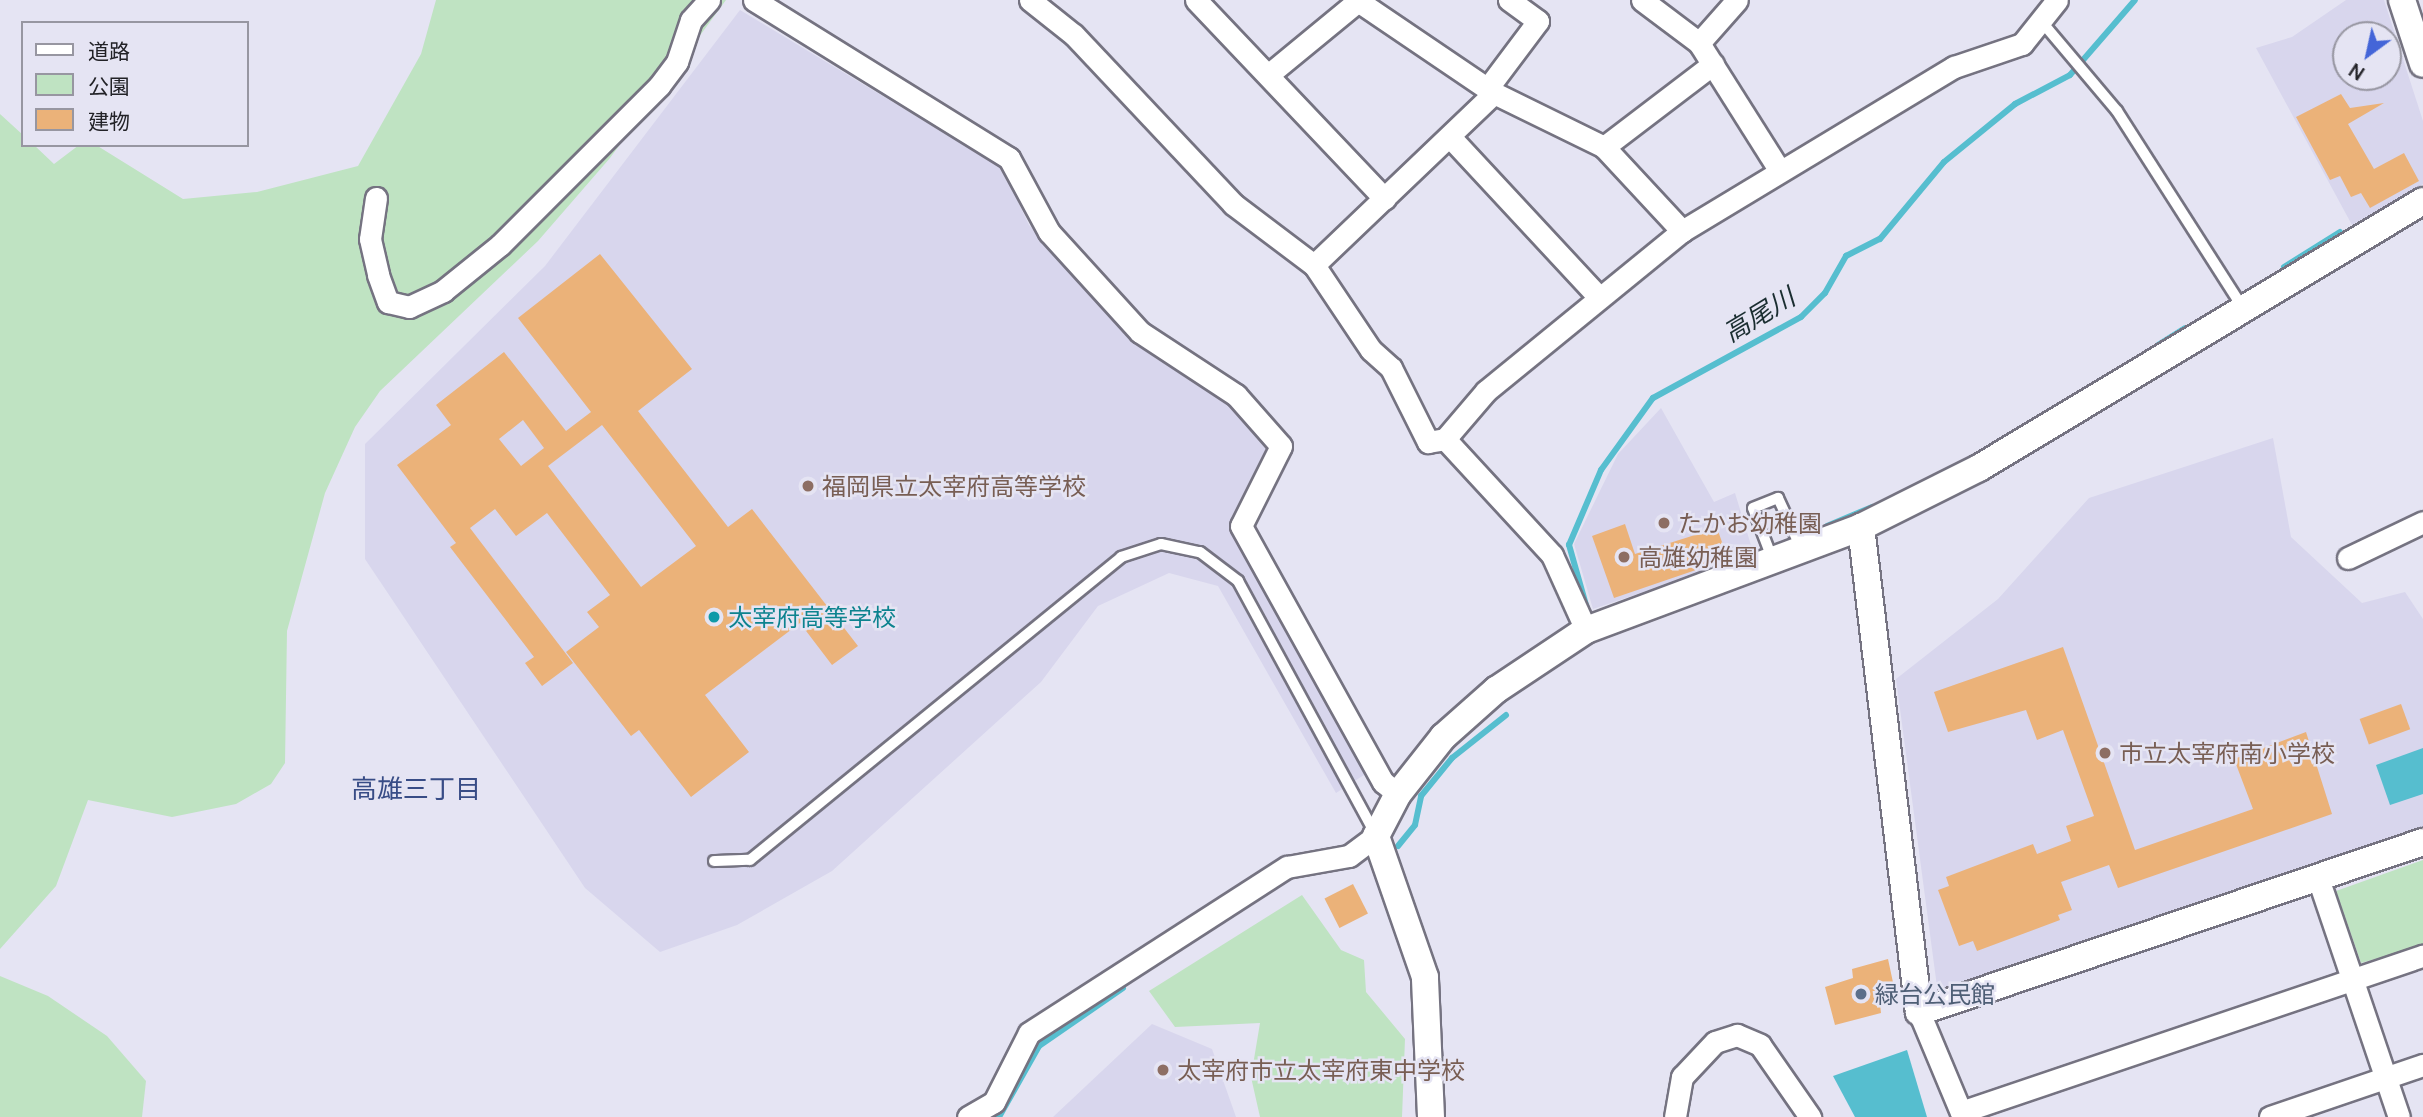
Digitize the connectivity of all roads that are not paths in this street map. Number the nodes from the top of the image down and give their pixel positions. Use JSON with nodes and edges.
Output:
{"nodes":[{"id":1,"x":709,"y":0,"type":"edge"},
{"id":2,"x":754,"y":0,"type":"edge"},
{"id":3,"x":1030,"y":0,"type":"edge"},
{"id":4,"x":1196,"y":0,"type":"edge"},
{"id":5,"x":1509,"y":0,"type":"edge"},
{"id":6,"x":1642,"y":0,"type":"edge"},
{"id":7,"x":1737,"y":0,"type":"edge"},
{"id":8,"x":2056,"y":0,"type":"edge"},
{"id":9,"x":2402,"y":0,"type":"edge"},
{"id":10,"x":2042,"y":22,"type":"junction"},
{"id":11,"x":1699,"y":43,"type":"junction"},
{"id":12,"x":1713,"y":64,"type":"junction"},
{"id":13,"x":2423,"y":64,"type":"edge"},
{"id":14,"x":1268,"y":75,"type":"junction"},
{"id":15,"x":1490,"y":91,"type":"junction"},
{"id":16,"x":1451,"y":138,"type":"junction"},
{"id":17,"x":1604,"y":147,"type":"junction"},
{"id":18,"x":1778,"y":168,"type":"junction"},
{"id":19,"x":376,"y":198,"type":"dead end"},
{"id":20,"x":1385,"y":200,"type":"junction"},
{"id":21,"x":2423,"y":201,"type":"edge"},
{"id":22,"x":1682,"y":230,"type":"junction"},
{"id":23,"x":1314,"y":265,"type":"junction"},
{"id":24,"x":1598,"y":296,"type":"junction"},
{"id":25,"x":2241,"y":305,"type":"junction"},
{"id":26,"x":1445,"y":439,"type":"junction"},
{"id":27,"x":2423,"y":522,"type":"edge"},
{"id":28,"x":1861,"y":527,"type":"junction"},
{"id":29,"x":1801,"y":548,"type":"junction"},
{"id":30,"x":1772,"y":558,"type":"junction"},
{"id":31,"x":2348,"y":558,"type":"dead end"},
{"id":32,"x":1586,"y":630,"type":"junction"},
{"id":33,"x":1398,"y":794,"type":"junction"},
{"id":34,"x":1376,"y":836,"type":"junction"},
{"id":35,"x":2423,"y":842,"type":"edge"},
{"id":36,"x":715,"y":861,"type":"dead end"},
{"id":37,"x":2318,"y":878,"type":"junction"},
{"id":38,"x":2423,"y":956,"type":"edge"},
{"id":39,"x":2352,"y":980,"type":"junction"},
{"id":40,"x":1919,"y":1012,"type":"junction"},
{"id":41,"x":2423,"y":1065,"type":"edge"},
{"id":42,"x":2385,"y":1078,"type":"junction"},
{"id":43,"x":1962,"y":1115,"type":"edge"},
{"id":44,"x":968,"y":1117,"type":"edge"},
{"id":45,"x":1431,"y":1117,"type":"edge"},
{"id":46,"x":1675,"y":1117,"type":"edge"},
{"id":47,"x":1810,"y":1117,"type":"edge"},
{"id":48,"x":2270,"y":1117,"type":"edge"},
{"id":49,"x":2399,"y":1117,"type":"edge"}],
"edges":[{"from":1,"to":19,"type":"street"},
{"from":2,"to":33,"type":"street"},
{"from":3,"to":23,"type":"street"},
{"from":4,"to":14,"type":"street"},
{"from":5,"to":15,"type":"street"},
{"from":6,"to":11,"type":"street"},
{"from":7,"to":11,"type":"street"},
{"from":8,"to":10,"type":"street"},
{"from":9,"to":13,"type":"street"},
{"from":10,"to":18,"type":"street"},
{"from":10,"to":25,"type":"lane"},
{"from":11,"to":12,"type":"street"},
{"from":12,"to":17,"type":"street"},
{"from":12,"to":18,"type":"street"},
{"from":14,"to":15,"type":"street"},
{"from":14,"to":20,"type":"street"},
{"from":15,"to":16,"type":"street"},
{"from":15,"to":17,"type":"street"},
{"from":16,"to":20,"type":"street"},
{"from":16,"to":24,"type":"street"},
{"from":17,"to":22,"type":"street"},
{"from":18,"to":22,"type":"street"},
{"from":20,"to":23,"type":"street"},
{"from":21,"to":25,"type":"street"},
{"from":22,"to":24,"type":"street"},
{"from":23,"to":26,"type":"street"},
{"from":24,"to":26,"type":"street"},
{"from":25,"to":28,"type":"street"},
{"from":26,"to":32,"type":"street"},
{"from":27,"to":31,"type":"street"},
{"from":28,"to":29,"type":"street"},
{"from":28,"to":40,"type":"street"},
{"from":29,"to":30,"type":"street"},
{"from":29,"to":30,"type":"lane"},
{"from":30,"to":32,"type":"street"},
{"from":32,"to":33,"type":"street"},
{"from":33,"to":34,"type":"street"},
{"from":34,"to":36,"type":"lane"},
{"from":34,"to":44,"type":"street"},
{"from":34,"to":45,"type":"street"},
{"from":35,"to":37,"type":"street"},
{"from":37,"to":39,"type":"street"},
{"from":37,"to":40,"type":"street"},
{"from":38,"to":39,"type":"street"},
{"from":39,"to":42,"type":"street"},
{"from":39,"to":43,"type":"street"},
{"from":40,"to":43,"type":"street"},
{"from":41,"to":42,"type":"street"},
{"from":42,"to":48,"type":"street"},
{"from":42,"to":49,"type":"street"},
{"from":46,"to":47,"type":"street"}]}
